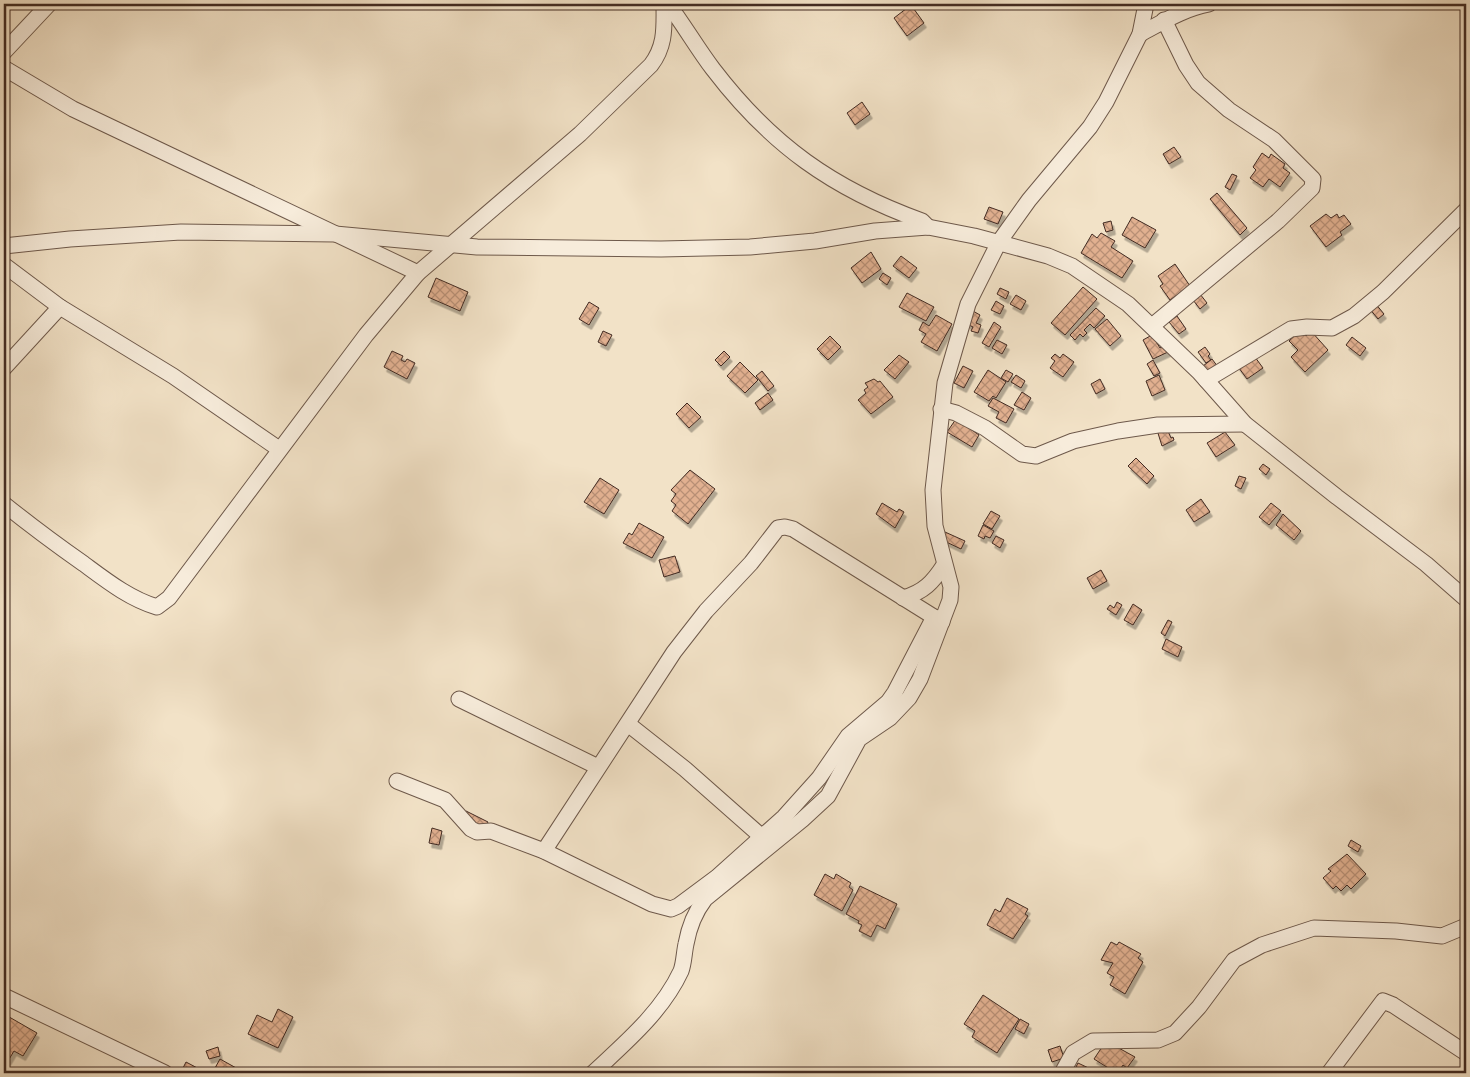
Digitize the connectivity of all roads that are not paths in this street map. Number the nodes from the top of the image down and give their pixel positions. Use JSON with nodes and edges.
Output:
{"nodes":[{"id":1,"x":49,"y":4,"type":"edge"},
{"id":2,"x":664,"y":4,"type":"edge"},
{"id":3,"x":668,"y":4,"type":"edge"},
{"id":4,"x":1146,"y":4,"type":"edge"},
{"id":5,"x":1209,"y":4,"type":"edge"},
{"id":6,"x":1164,"y":20,"type":"junction"},
{"id":7,"x":1140,"y":34,"type":"junction"},
{"id":8,"x":4,"y":52,"type":"edge"},
{"id":9,"x":4,"y":68,"type":"edge"},
{"id":10,"x":1466,"y":210,"type":"edge"},
{"id":11,"x":928,"y":227,"type":"junction"},
{"id":12,"x":335,"y":234,"type":"junction"},
{"id":13,"x":999,"y":242,"type":"junction"},
{"id":14,"x":449,"y":245,"type":"junction"},
{"id":15,"x":4,"y":246,"type":"edge"},
{"id":16,"x":4,"y":265,"type":"edge"},
{"id":17,"x":418,"y":273,"type":"junction"},
{"id":18,"x":60,"y":306,"type":"junction"},
{"id":19,"x":1152,"y":326,"type":"junction"},
{"id":20,"x":4,"y":368,"type":"edge"},
{"id":21,"x":1206,"y":380,"type":"junction"},
{"id":22,"x":941,"y":409,"type":"junction"},
{"id":23,"x":1245,"y":424,"type":"junction"},
{"id":24,"x":278,"y":449,"type":"junction"},
{"id":25,"x":4,"y":504,"type":"edge"},
{"id":26,"x":944,"y":565,"type":"junction"},
{"id":27,"x":903,"y":598,"type":"junction"},
{"id":28,"x":1466,"y":599,"type":"edge"},
{"id":29,"x":938,"y":619,"type":"junction"},
{"id":30,"x":458,"y":699,"type":"dead end"},
{"id":31,"x":628,"y":724,"type":"junction"},
{"id":32,"x":598,"y":767,"type":"junction"},
{"id":33,"x":396,"y":781,"type":"dead end"},
{"id":34,"x":761,"y":836,"type":"junction"},
{"id":35,"x":544,"y":851,"type":"junction"},
{"id":36,"x":1466,"y":926,"type":"edge"},
{"id":37,"x":4,"y":996,"type":"edge"},
{"id":38,"x":1466,"y":1053,"type":"edge"},
{"id":39,"x":165,"y":1073,"type":"edge"},
{"id":40,"x":593,"y":1073,"type":"edge"},
{"id":41,"x":1062,"y":1073,"type":"edge"},
{"id":42,"x":1329,"y":1073,"type":"edge"}],
"edges":[{"from":1,"to":8,"type":"street"},
{"from":2,"to":14,"type":"street"},
{"from":3,"to":11,"type":"street"},
{"from":4,"to":7,"type":"street"},
{"from":5,"to":6,"type":"street"},
{"from":6,"to":7,"type":"street"},
{"from":6,"to":19,"type":"street"},
{"from":7,"to":13,"type":"street"},
{"from":9,"to":12,"type":"street"},
{"from":10,"to":21,"type":"street"},
{"from":11,"to":13,"type":"street"},
{"from":11,"to":14,"type":"street"},
{"from":12,"to":14,"type":"street"},
{"from":12,"to":15,"type":"street"},
{"from":12,"to":17,"type":"street"},
{"from":13,"to":19,"type":"street"},
{"from":13,"to":22,"type":"street"},
{"from":14,"to":17,"type":"street"},
{"from":16,"to":18,"type":"street"},
{"from":17,"to":24,"type":"street"},
{"from":18,"to":20,"type":"street"},
{"from":18,"to":24,"type":"street"},
{"from":19,"to":21,"type":"street"},
{"from":21,"to":23,"type":"street"},
{"from":22,"to":23,"type":"street"},
{"from":22,"to":26,"type":"street"},
{"from":23,"to":28,"type":"street"},
{"from":24,"to":25,"type":"street"},
{"from":26,"to":27,"type":"street"},
{"from":26,"to":29,"type":"street"},
{"from":27,"to":29,"type":"street"},
{"from":27,"to":31,"type":"street"},
{"from":29,"to":34,"type":"street"},
{"from":29,"to":40,"type":"street"},
{"from":30,"to":32,"type":"street"},
{"from":31,"to":32,"type":"street"},
{"from":31,"to":34,"type":"street"},
{"from":32,"to":35,"type":"street"},
{"from":33,"to":35,"type":"street"},
{"from":34,"to":35,"type":"street"},
{"from":36,"to":41,"type":"street"},
{"from":37,"to":39,"type":"street"},
{"from":38,"to":42,"type":"street"}]}
